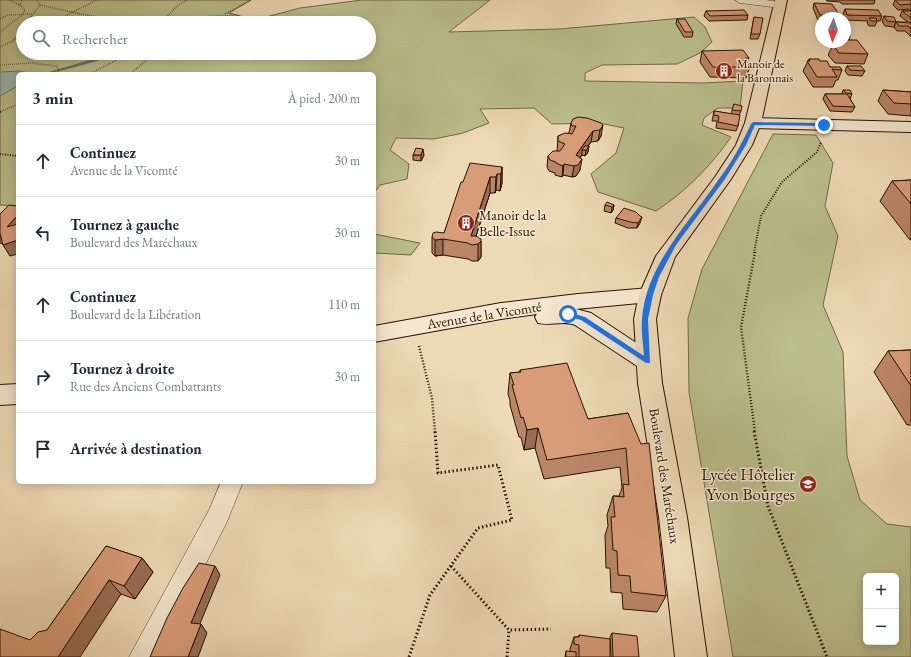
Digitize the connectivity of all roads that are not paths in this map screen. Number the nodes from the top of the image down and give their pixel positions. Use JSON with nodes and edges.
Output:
{"nodes":[{"id":1,"x":745,"y":1,"type":"edge"},
{"id":2,"x":779,"y":5,"type":"edge"},
{"id":3,"x":753,"y":124,"type":"junction"},
{"id":4,"x":911,"y":126,"type":"edge"},
{"id":5,"x":650,"y":295,"type":"junction"},
{"id":6,"x":414,"y":326,"type":"junction"},
{"id":7,"x":376,"y":334,"type":"edge"},
{"id":8,"x":648,"y":362,"type":"junction"},
{"id":9,"x":16,"y":394,"type":"edge"},
{"id":10,"x":0,"y":395,"type":"edge"},
{"id":11,"x":231,"y":484,"type":"edge"},
{"id":12,"x":143,"y":657,"type":"edge"},
{"id":13,"x":691,"y":657,"type":"edge"}],
"edges":[{"from":1,"to":2,"type":"street"},
{"from":2,"to":3,"type":"main road","name":"Boulevard des Maréchaux"},
{"from":3,"to":4,"type":"main road"},
{"from":3,"to":5,"type":"main road","name":"Boulevard des Maréchaux"},
{"from":5,"to":6,"type":"main road","name":"Avenue de la Vicomté"},
{"from":5,"to":8,"type":"main road","name":"Boulevard des Maréchaux"},
{"from":6,"to":7,"type":"main road","name":"Avenue de la Vicomté"},
{"from":6,"to":8,"type":"main road","name":"Avenue de la Vicomté"},
{"from":8,"to":13,"type":"main road","name":"Boulevard des Maréchaux"},
{"from":9,"to":10,"type":"main road"},
{"from":11,"to":12,"type":"street"}]}
